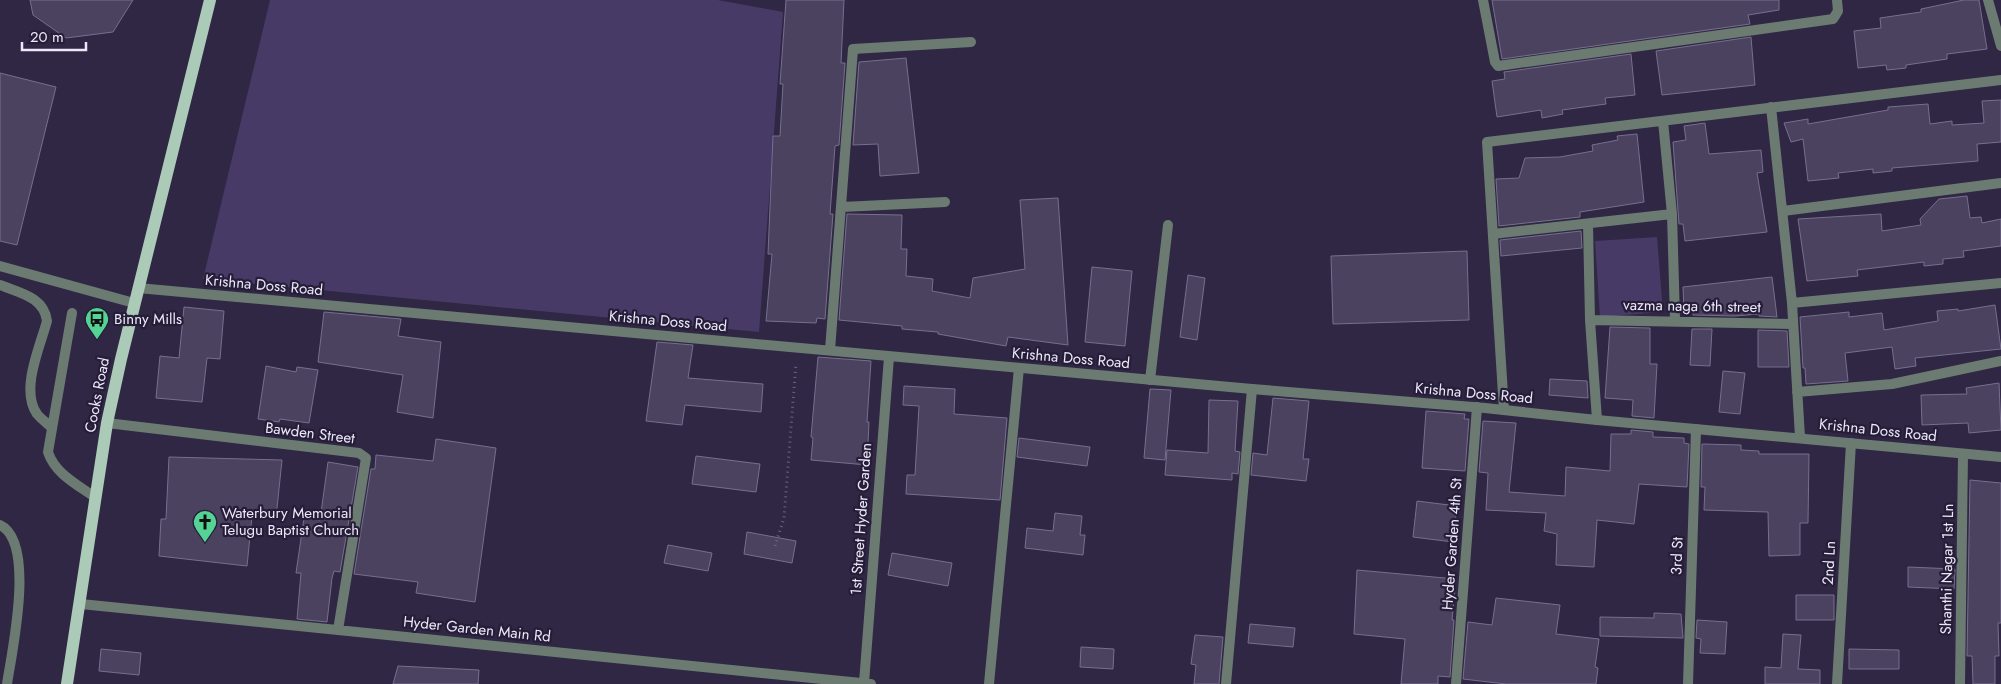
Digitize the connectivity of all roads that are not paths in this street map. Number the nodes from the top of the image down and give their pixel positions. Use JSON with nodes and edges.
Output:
{"nodes":[{"id":1,"x":210,"y":0,"type":"edge"},
{"id":2,"x":1483,"y":0,"type":"edge"},
{"id":3,"x":1837,"y":0,"type":"edge"},
{"id":4,"x":1988,"y":0,"type":"edge"},
{"id":5,"x":971,"y":42,"type":"dead end"},
{"id":6,"x":2001,"y":46,"type":"edge"},
{"id":7,"x":2001,"y":80,"type":"edge"},
{"id":8,"x":1771,"y":107,"type":"junction"},
{"id":9,"x":1663,"y":120,"type":"junction"},
{"id":10,"x":2001,"y":183,"type":"edge"},
{"id":11,"x":945,"y":202,"type":"dead end"},
{"id":12,"x":842,"y":207,"type":"junction"},
{"id":13,"x":1783,"y":211,"type":"junction"},
{"id":14,"x":1672,"y":214,"type":"junction"},
{"id":15,"x":1588,"y":224,"type":"junction"},
{"id":16,"x":1168,"y":225,"type":"dead end"},
{"id":17,"x":1493,"y":234,"type":"junction"},
{"id":18,"x":0,"y":266,"type":"edge"},
{"id":19,"x":2001,"y":283,"type":"edge"},
{"id":20,"x":0,"y":285,"type":"edge"},
{"id":21,"x":138,"y":288,"type":"junction"},
{"id":22,"x":134,"y":302,"type":"junction"},
{"id":23,"x":1792,"y":303,"type":"junction"},
{"id":24,"x":72,"y":313,"type":"dead end"},
{"id":25,"x":1590,"y":320,"type":"junction"},
{"id":26,"x":1675,"y":320,"type":"junction"},
{"id":27,"x":1793,"y":324,"type":"junction"},
{"id":28,"x":830,"y":350,"type":"junction"},
{"id":29,"x":889,"y":357,"type":"junction"},
{"id":30,"x":2001,"y":361,"type":"edge"},
{"id":31,"x":1019,"y":368,"type":"junction"},
{"id":32,"x":1150,"y":380,"type":"junction"},
{"id":33,"x":1252,"y":389,"type":"junction"},
{"id":34,"x":1797,"y":392,"type":"junction"},
{"id":35,"x":1477,"y":407,"type":"junction"},
{"id":36,"x":1504,"y":410,"type":"junction"},
{"id":37,"x":1597,"y":420,"type":"junction"},
{"id":38,"x":107,"y":423,"type":"junction"},
{"id":39,"x":51,"y":427,"type":"junction"},
{"id":40,"x":1696,"y":429,"type":"junction"},
{"id":41,"x":1800,"y":437,"type":"junction"},
{"id":42,"x":1851,"y":443,"type":"junction"},
{"id":43,"x":1964,"y":454,"type":"junction"},
{"id":44,"x":2001,"y":457,"type":"edge"},
{"id":45,"x":96,"y":498,"type":"junction"},
{"id":46,"x":0,"y":524,"type":"edge"},
{"id":47,"x":81,"y":604,"type":"junction"},
{"id":48,"x":338,"y":630,"type":"junction"},
{"id":49,"x":7,"y":684,"type":"edge"},
{"id":50,"x":67,"y":684,"type":"edge"},
{"id":51,"x":867,"y":684,"type":"edge"},
{"id":52,"x":989,"y":684,"type":"edge"},
{"id":53,"x":1226,"y":684,"type":"edge"},
{"id":54,"x":1456,"y":684,"type":"edge"},
{"id":55,"x":1688,"y":684,"type":"edge"},
{"id":56,"x":1837,"y":684,"type":"edge"},
{"id":57,"x":1960,"y":684,"type":"edge"}],
"edges":[{"from":1,"to":21,"type":"main road","name":"Cooks Road"},
{"from":2,"to":3,"type":"street"},
{"from":4,"to":6,"type":"street"},
{"from":5,"to":12,"type":"street"},
{"from":7,"to":8,"type":"street"},
{"from":8,"to":9,"type":"street"},
{"from":8,"to":13,"type":"street"},
{"from":9,"to":14,"type":"street"},
{"from":9,"to":17,"type":"street"},
{"from":10,"to":13,"type":"street"},
{"from":11,"to":12,"type":"street"},
{"from":12,"to":28,"type":"street"},
{"from":13,"to":23,"type":"street"},
{"from":14,"to":15,"type":"street"},
{"from":14,"to":26,"type":"street"},
{"from":15,"to":17,"type":"street"},
{"from":15,"to":25,"type":"street"},
{"from":16,"to":32,"type":"street"},
{"from":17,"to":36,"type":"street"},
{"from":18,"to":22,"type":"street"},
{"from":19,"to":23,"type":"street"},
{"from":20,"to":39,"type":"street"},
{"from":21,"to":22,"type":"main road","name":"Cooks Road"},
{"from":21,"to":28,"type":"street","name":"Krishna Doss Road"},
{"from":22,"to":38,"type":"main road","name":"Cooks Road"},
{"from":23,"to":27,"type":"street"},
{"from":24,"to":39,"type":"street"},
{"from":25,"to":26,"type":"street","name":"vazma naga 6th street"},
{"from":25,"to":37,"type":"street"},
{"from":26,"to":27,"type":"street","name":"vazma naga 6th street"},
{"from":27,"to":34,"type":"street"},
{"from":28,"to":29,"type":"street","name":"Krishna Doss Road"},
{"from":29,"to":31,"type":"street","name":"Krishna Doss Road"},
{"from":29,"to":51,"type":"street","name":"1st Street Hyder Garden"},
{"from":30,"to":34,"type":"street"},
{"from":31,"to":32,"type":"street","name":"Krishna Doss Road"},
{"from":31,"to":52,"type":"street"},
{"from":32,"to":33,"type":"street","name":"Krishna Doss Road"},
{"from":33,"to":35,"type":"street","name":"Krishna Doss Road"},
{"from":33,"to":53,"type":"street"},
{"from":34,"to":41,"type":"street"},
{"from":35,"to":36,"type":"street","name":"Krishna Doss Road"},
{"from":35,"to":54,"type":"street","name":"Hyder Garden 4th St"},
{"from":36,"to":37,"type":"street","name":"Krishna Doss Road"},
{"from":37,"to":40,"type":"street","name":"Krishna Doss Road"},
{"from":38,"to":45,"type":"main road","name":"Cooks Road"},
{"from":38,"to":48,"type":"street","name":"Bawden Street"},
{"from":39,"to":45,"type":"street"},
{"from":40,"to":41,"type":"street","name":"Krishna Doss Road"},
{"from":40,"to":55,"type":"street","name":"3rd St"},
{"from":41,"to":42,"type":"street","name":"Krishna Doss Road"},
{"from":42,"to":43,"type":"street","name":"Krishna Doss Road"},
{"from":42,"to":56,"type":"street","name":"2nd Ln"},
{"from":43,"to":44,"type":"street","name":"Krishna Doss Road"},
{"from":43,"to":57,"type":"street","name":"Shanthi Nagar 1st Ln"},
{"from":45,"to":47,"type":"main road","name":"Cooks Road"},
{"from":46,"to":49,"type":"street"},
{"from":47,"to":48,"type":"street","name":"Hyder Garden Main Rd"},
{"from":47,"to":50,"type":"main road","name":"Cooks Road"},
{"from":48,"to":51,"type":"street","name":"Hyder Garden Main Rd"}]}
